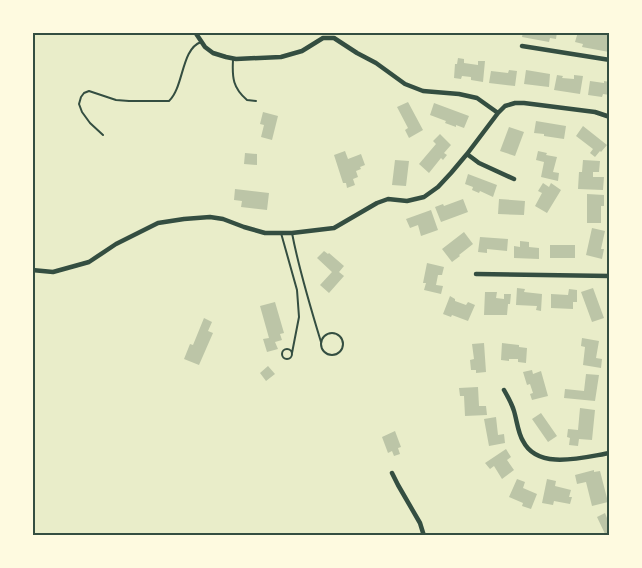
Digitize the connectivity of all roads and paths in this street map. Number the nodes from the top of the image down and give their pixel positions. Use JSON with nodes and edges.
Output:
{"nodes":[{"id":1,"x":195,"y":32,"type":"edge"},
{"id":2,"x":201,"y":42,"type":"junction"},
{"id":3,"x":522,"y":46,"type":"dead end"},
{"id":4,"x":233,"y":58,"type":"junction"},
{"id":5,"x":610,"y":60,"type":"edge"},
{"id":6,"x":256,"y":100,"type":"dead end"},
{"id":7,"x":498,"y":113,"type":"junction"},
{"id":8,"x":610,"y":117,"type":"edge"},
{"id":9,"x":104,"y":135,"type":"dead end"},
{"id":10,"x":467,"y":154,"type":"junction"},
{"id":11,"x":514,"y":179,"type":"dead end"},
{"id":12,"x":281,"y":233,"type":"junction"},
{"id":13,"x":292,"y":233,"type":"junction"},
{"id":14,"x":32,"y":270,"type":"edge"},
{"id":15,"x":476,"y":274,"type":"dead end"},
{"id":16,"x":610,"y":276,"type":"edge"},
{"id":17,"x":321,"y":342,"type":"junction"},
{"id":18,"x":292,"y":353,"type":"dead end"},
{"id":19,"x":504,"y":390,"type":"dead end"},
{"id":20,"x":610,"y":453,"type":"edge"},
{"id":21,"x":392,"y":472,"type":"dead end"},
{"id":22,"x":424,"y":536,"type":"edge"}],
"edges":[{"from":1,"to":2,"type":"street"},
{"from":2,"to":4,"type":"street"},
{"from":2,"to":9,"type":"lane"},
{"from":3,"to":5,"type":"street"},
{"from":4,"to":6,"type":"lane"},
{"from":4,"to":7,"type":"street"},
{"from":7,"to":8,"type":"street"},
{"from":7,"to":10,"type":"street"},
{"from":10,"to":11,"type":"street"},
{"from":10,"to":13,"type":"street"},
{"from":12,"to":13,"type":"street"},
{"from":12,"to":14,"type":"street"},
{"from":12,"to":18,"type":"lane"},
{"from":13,"to":17,"type":"lane"},
{"from":15,"to":16,"type":"street"},
{"from":17,"to":17,"type":"lane"},
{"from":19,"to":20,"type":"street"},
{"from":21,"to":22,"type":"street"}]}
